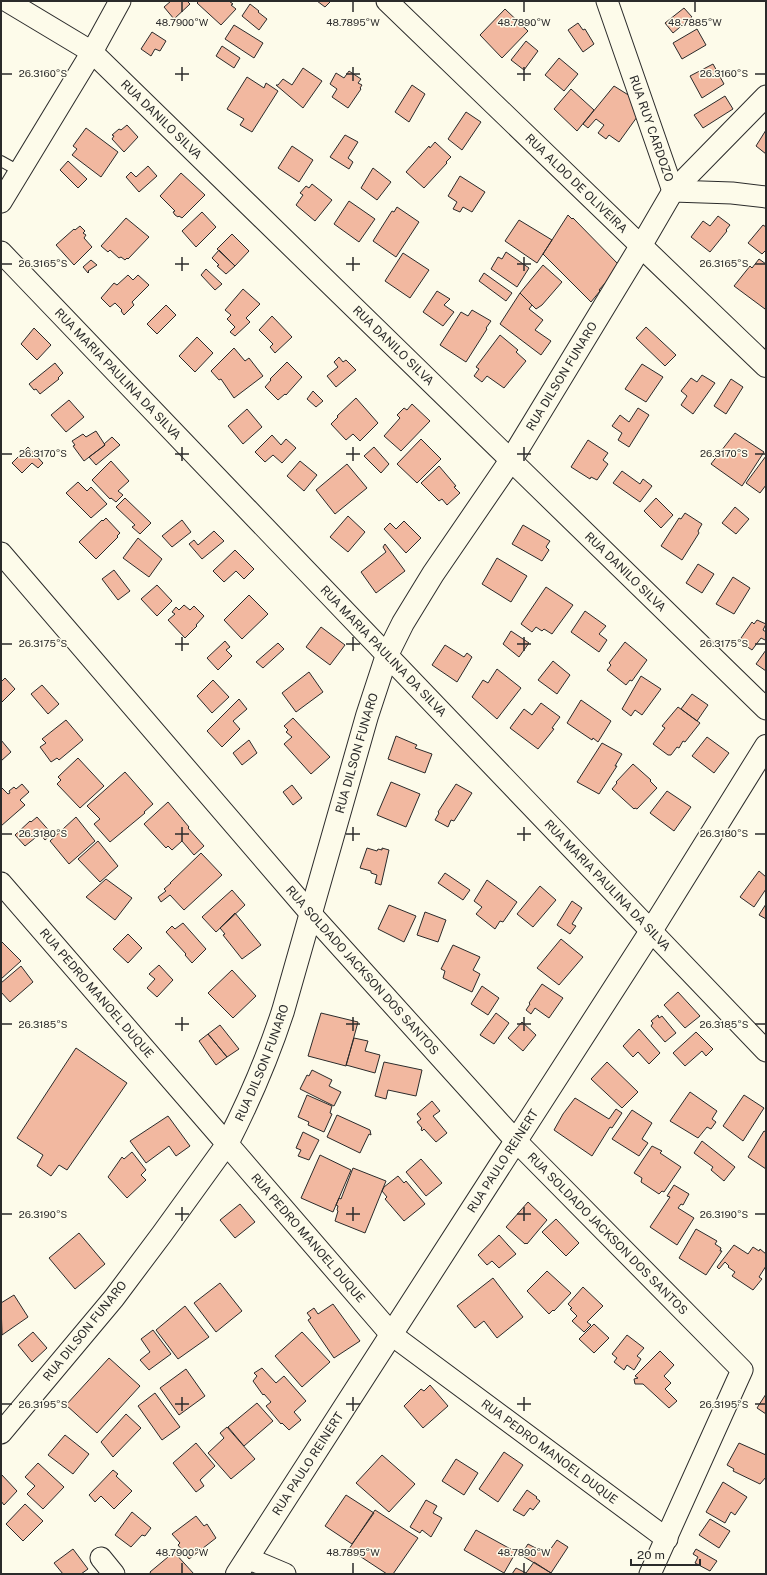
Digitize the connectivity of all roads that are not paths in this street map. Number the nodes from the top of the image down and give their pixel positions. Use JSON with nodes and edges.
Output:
{"nodes":[{"id":1,"x":7,"y":1,"type":"edge"},
{"id":2,"x":120,"y":1,"type":"edge"},
{"id":3,"x":387,"y":1,"type":"edge"},
{"id":4,"x":607,"y":1,"type":"edge"},
{"id":5,"x":92,"y":52,"type":"junction"},
{"id":6,"x":766,"y":96,"type":"edge"},
{"id":7,"x":1,"y":161,"type":"edge"},
{"id":8,"x":20,"y":171,"type":"junction"},
{"id":9,"x":673,"y":191,"type":"junction"},
{"id":10,"x":766,"y":197,"type":"edge"},
{"id":11,"x":1,"y":202,"type":"edge"},
{"id":12,"x":641,"y":246,"type":"junction"},
{"id":13,"x":1,"y":252,"type":"edge"},
{"id":14,"x":766,"y":366,"type":"edge"},
{"id":15,"x":511,"y":460,"type":"junction"},
{"id":16,"x":1,"y":553,"type":"edge"},
{"id":17,"x":387,"y":655,"type":"junction"},
{"id":18,"x":766,"y":709,"type":"edge"},
{"id":19,"x":766,"y":746,"type":"edge"},
{"id":20,"x":1,"y":883,"type":"edge"},
{"id":21,"x":311,"y":914,"type":"junction"},
{"id":22,"x":651,"y":931,"type":"junction"},
{"id":23,"x":766,"y":1051,"type":"edge"},
{"id":24,"x":516,"y":1142,"type":"junction"},
{"id":25,"x":227,"y":1144,"type":"junction"},
{"id":26,"x":392,"y":1335,"type":"junction"},
{"id":27,"x":1,"y":1433,"type":"edge"},
{"id":28,"x":667,"y":1539,"type":"junction"},
{"id":29,"x":242,"y":1566,"type":"edge"},
{"id":30,"x":285,"y":1574,"type":"edge"},
{"id":31,"x":650,"y":1574,"type":"edge"}],
"edges":[{"from":1,"to":5,"type":"street","name":"RUA DANILO SILVA"},
{"from":2,"to":5,"type":"street"},
{"from":3,"to":12,"type":"street","name":"RUA ALDO DE OLIVEIRA"},
{"from":4,"to":9,"type":"street","name":"RUA RUY CARDOZO"},
{"from":5,"to":8,"type":"street"},
{"from":5,"to":15,"type":"street","name":"RUA DANILO SILVA"},
{"from":6,"to":9,"type":"street","name":"RUA DILSON FUNARO"},
{"from":7,"to":8,"type":"lane"},
{"from":8,"to":11,"type":"street"},
{"from":9,"to":10,"type":"street","name":"RUA RUY CARDOZO"},
{"from":9,"to":12,"type":"street","name":"RUA DILSON FUNARO"},
{"from":12,"to":14,"type":"street","name":"RUA ALDO DE OLIVEIRA"},
{"from":12,"to":15,"type":"street","name":"RUA DILSON FUNARO"},
{"from":13,"to":17,"type":"street","name":"RUA MARIA PAULINA DA SILVA"},
{"from":15,"to":17,"type":"street","name":"RUA DILSON FUNARO"},
{"from":15,"to":18,"type":"street","name":"RUA DANILO SILVA"},
{"from":16,"to":21,"type":"street","name":"RUA SOLDADO JACKSON DOS SANTOS"},
{"from":17,"to":21,"type":"street","name":"RUA DILSON FUNARO"},
{"from":17,"to":22,"type":"street","name":"RUA MARIA PAULINA DA SILVA"},
{"from":19,"to":22,"type":"street","name":"RUA PAULO REINERT"},
{"from":20,"to":25,"type":"street","name":"RUA PEDRO MANOEL DUQUE"},
{"from":21,"to":24,"type":"street","name":"RUA SOLDADO JACKSON DOS SANTOS"},
{"from":21,"to":25,"type":"street","name":"RUA DILSON FUNARO"},
{"from":22,"to":23,"type":"street","name":"RUA MARIA PAULINA DA SILVA"},
{"from":22,"to":24,"type":"street","name":"RUA PAULO REINERT"},
{"from":24,"to":26,"type":"street","name":"RUA PAULO REINERT"},
{"from":24,"to":28,"type":"street","name":"RUA SOLDADO JACKSON DOS SANTOS"},
{"from":25,"to":26,"type":"street","name":"RUA PEDRO MANOEL DUQUE"},
{"from":25,"to":27,"type":"street","name":"RUA DILSON FUNARO"},
{"from":26,"to":28,"type":"street","name":"RUA PEDRO MANOEL DUQUE"},
{"from":26,"to":29,"type":"street","name":"RUA PAULO REINERT"},
{"from":28,"to":31,"type":"street"},
{"from":29,"to":30,"type":"street"}]}
